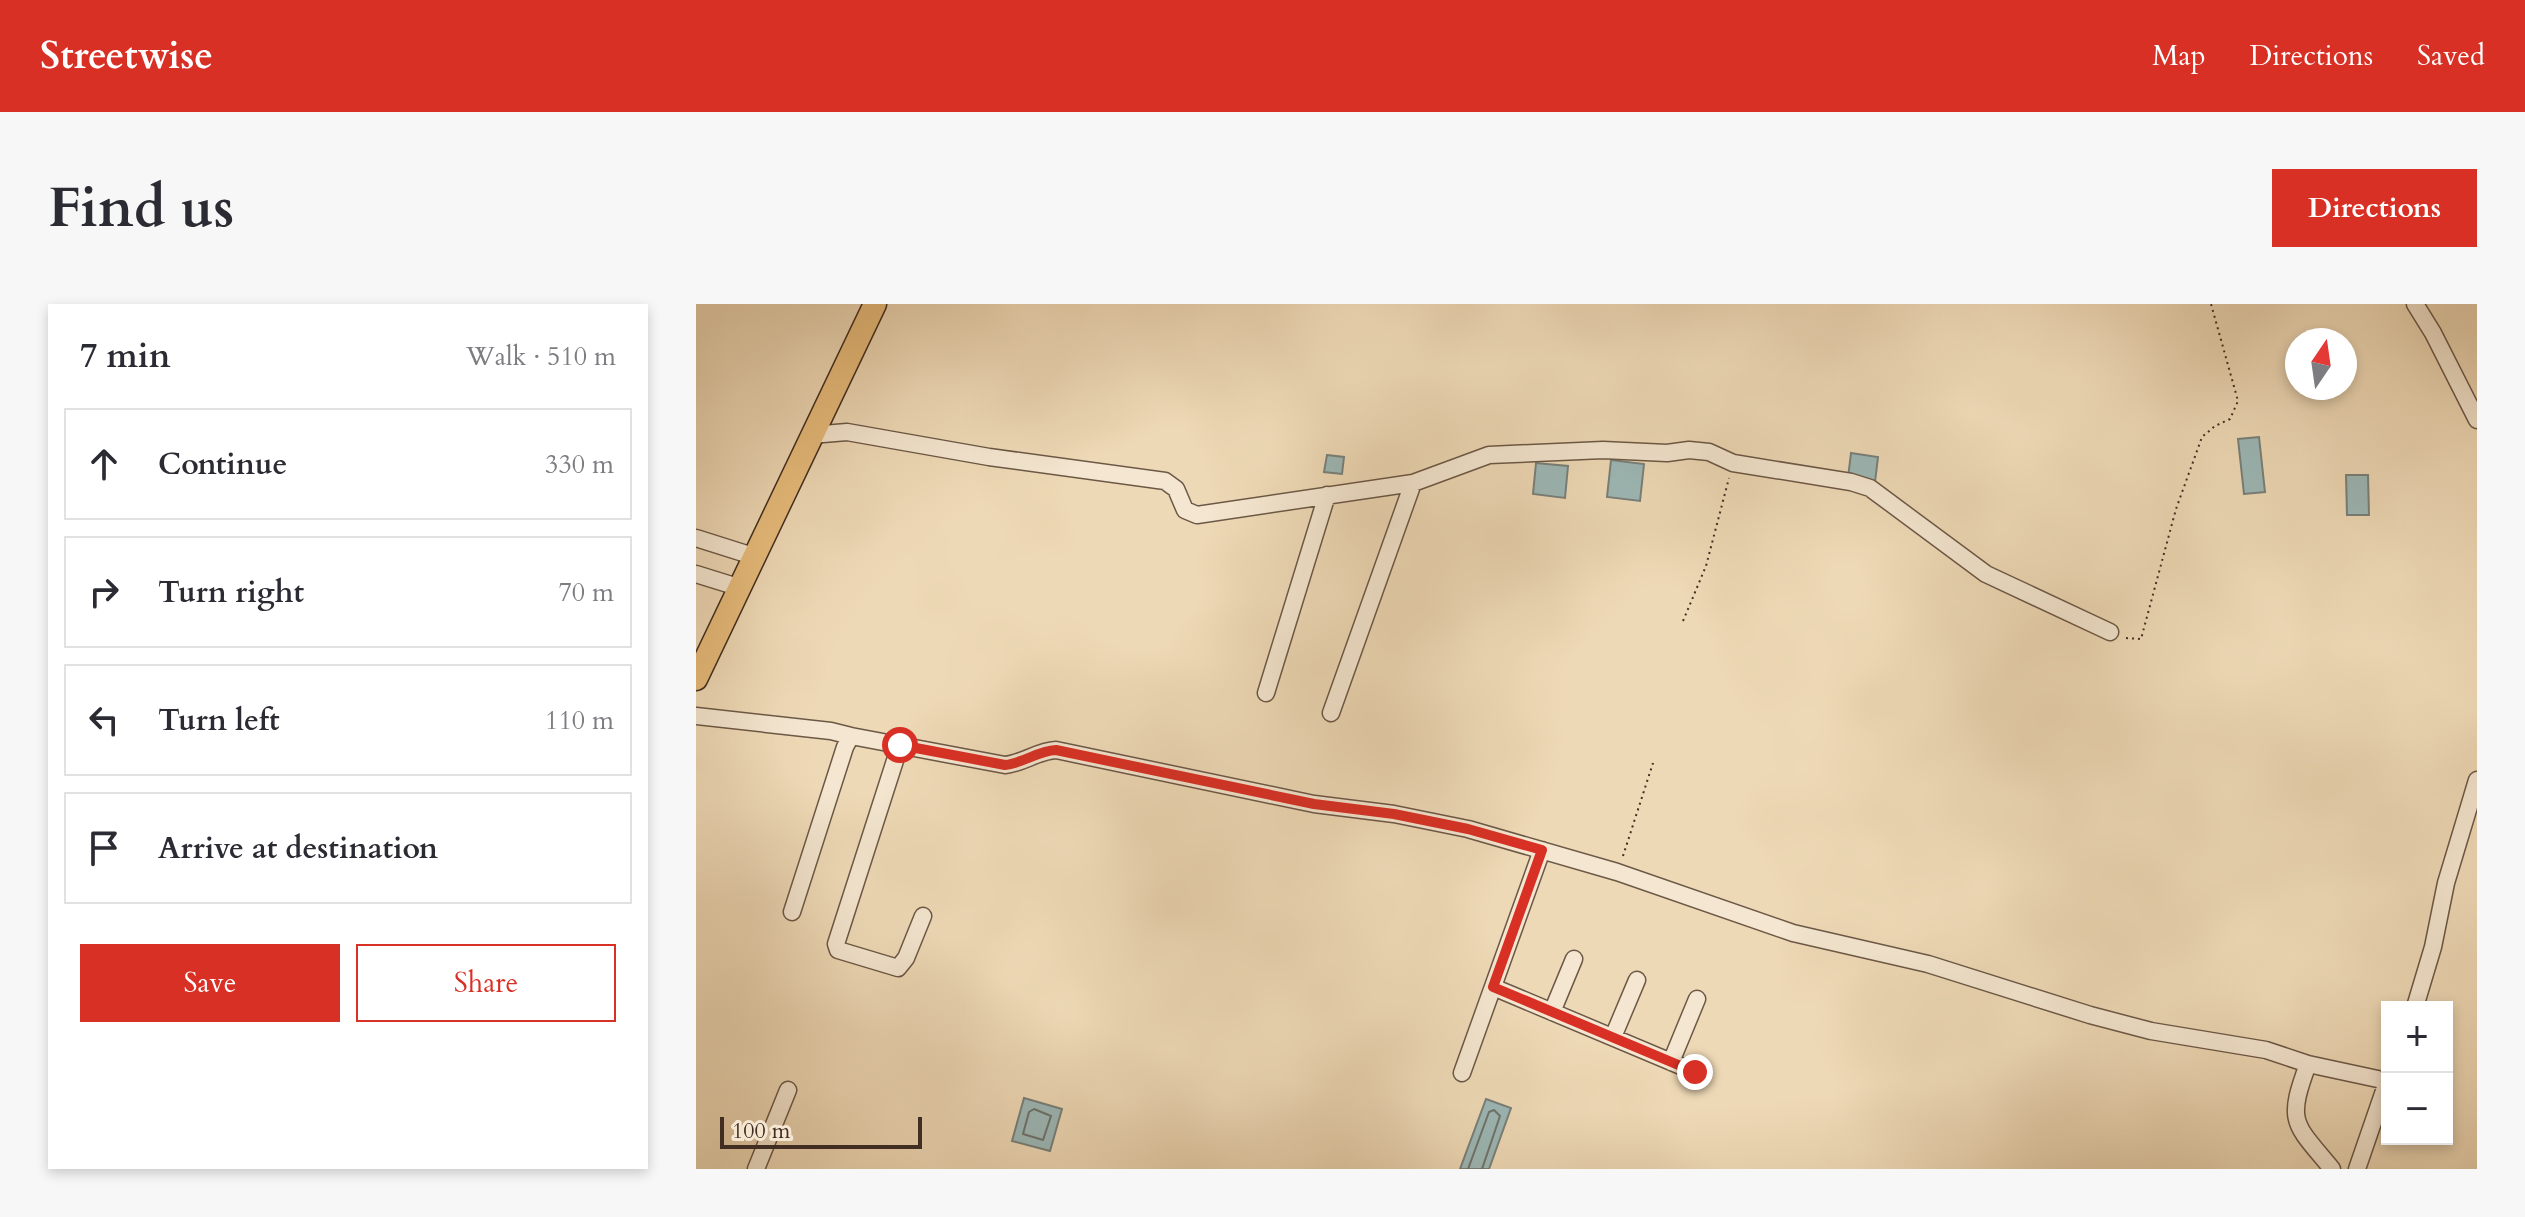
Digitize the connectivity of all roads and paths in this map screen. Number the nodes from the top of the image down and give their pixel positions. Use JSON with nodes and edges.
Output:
{"nodes":[{"id":1,"x":875,"y":304,"type":"edge"},
{"id":2,"x":2211,"y":304,"type":"edge"},
{"id":3,"x":2415,"y":304,"type":"edge"},
{"id":4,"x":2477,"y":420,"type":"edge"},
{"id":5,"x":811,"y":435,"type":"junction"},
{"id":6,"x":1733,"y":463,"type":"junction"},
{"id":7,"x":1413,"y":483,"type":"junction"},
{"id":8,"x":1327,"y":495,"type":"junction"},
{"id":9,"x":696,"y":538,"type":"edge"},
{"id":10,"x":756,"y":557,"type":"junction"},
{"id":11,"x":696,"y":574,"type":"edge"},
{"id":12,"x":741,"y":588,"type":"junction"},
{"id":13,"x":1683,"y":621,"type":"dead end"},
{"id":14,"x":2110,"y":632,"type":"joint"},
{"id":15,"x":699,"y":665,"type":"edge"},
{"id":16,"x":1266,"y":693,"type":"dead end"},
{"id":17,"x":1331,"y":713,"type":"dead end"},
{"id":18,"x":696,"y":716,"type":"edge"},
{"id":19,"x":851,"y":736,"type":"junction"},
{"id":20,"x":900,"y":745,"type":"junction"},
{"id":21,"x":1653,"y":763,"type":"dead end"},
{"id":22,"x":2477,"y":780,"type":"edge"},
{"id":23,"x":1542,"y":850,"type":"junction"},
{"id":24,"x":1617,"y":872,"type":"junction"},
{"id":25,"x":792,"y":912,"type":"dead end"},
{"id":26,"x":923,"y":916,"type":"dead end"},
{"id":27,"x":1574,"y":959,"type":"dead end"},
{"id":28,"x":1637,"y":980,"type":"dead end"},
{"id":29,"x":1493,"y":987,"type":"junction"},
{"id":30,"x":1697,"y":999,"type":"dead end"},
{"id":31,"x":2417,"y":1001,"type":"edge"},
{"id":32,"x":1552,"y":1012,"type":"junction"},
{"id":33,"x":1613,"y":1037,"type":"junction"},
{"id":34,"x":1671,"y":1062,"type":"junction"},
{"id":35,"x":2308,"y":1064,"type":"junction"},
{"id":36,"x":1695,"y":1072,"type":"dead end"},
{"id":37,"x":1462,"y":1073,"type":"dead end"},
{"id":38,"x":2381,"y":1081,"type":"edge"},
{"id":39,"x":788,"y":1090,"type":"dead end"},
{"id":40,"x":2381,"y":1099,"type":"edge"},
{"id":41,"x":756,"y":1169,"type":"edge"},
{"id":42,"x":2332,"y":1169,"type":"edge"},
{"id":43,"x":2357,"y":1169,"type":"edge"}],
"edges":[{"from":1,"to":5,"type":"main road"},
{"from":2,"to":14,"type":"path"},
{"from":3,"to":4,"type":"street"},
{"from":5,"to":8,"type":"street"},
{"from":5,"to":10,"type":"main road"},
{"from":6,"to":7,"type":"street"},
{"from":6,"to":13,"type":"path"},
{"from":6,"to":14,"type":"street"},
{"from":7,"to":8,"type":"street"},
{"from":7,"to":17,"type":"street"},
{"from":8,"to":16,"type":"street"},
{"from":9,"to":10,"type":"street"},
{"from":10,"to":12,"type":"main road"},
{"from":11,"to":12,"type":"street"},
{"from":12,"to":15,"type":"main road"},
{"from":18,"to":19,"type":"street"},
{"from":19,"to":20,"type":"street"},
{"from":19,"to":25,"type":"street"},
{"from":20,"to":23,"type":"street"},
{"from":20,"to":26,"type":"street"},
{"from":21,"to":24,"type":"path"},
{"from":22,"to":31,"type":"street"},
{"from":23,"to":24,"type":"street"},
{"from":23,"to":29,"type":"street"},
{"from":24,"to":35,"type":"street"},
{"from":27,"to":32,"type":"street"},
{"from":28,"to":33,"type":"street"},
{"from":29,"to":32,"type":"street"},
{"from":29,"to":37,"type":"street"},
{"from":30,"to":34,"type":"street"},
{"from":32,"to":33,"type":"street"},
{"from":33,"to":34,"type":"street"},
{"from":34,"to":36,"type":"street"},
{"from":35,"to":38,"type":"street"},
{"from":35,"to":42,"type":"street"},
{"from":39,"to":41,"type":"street"},
{"from":40,"to":43,"type":"street"}]}
